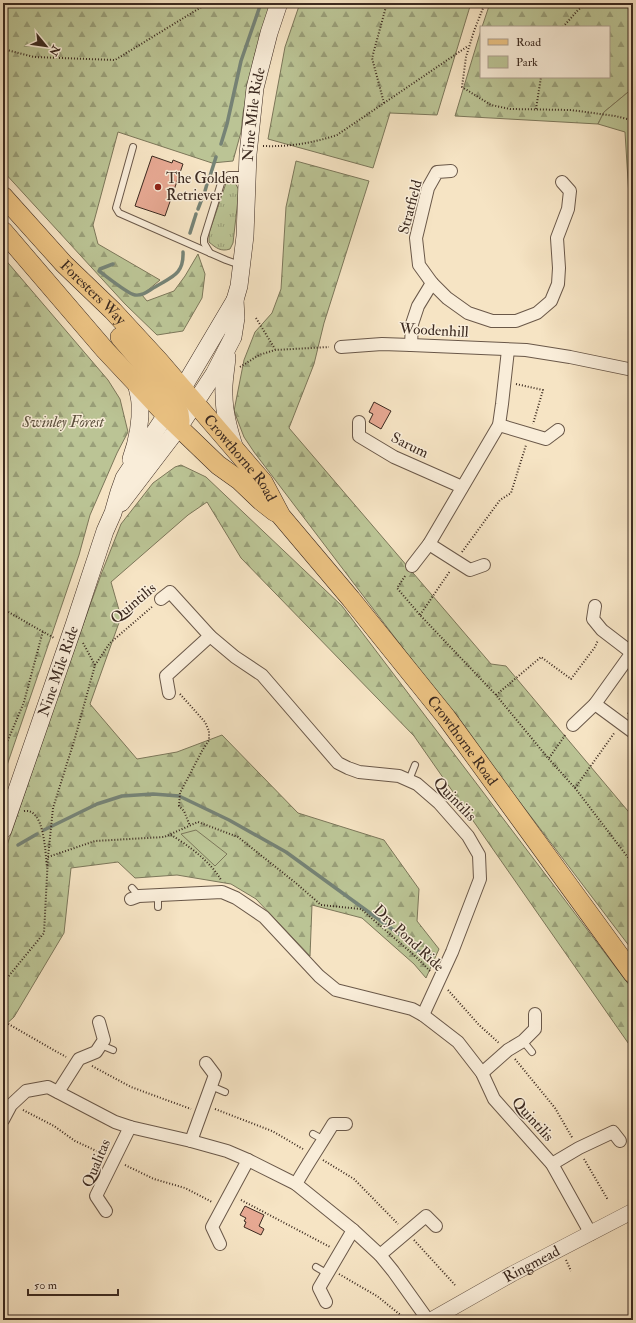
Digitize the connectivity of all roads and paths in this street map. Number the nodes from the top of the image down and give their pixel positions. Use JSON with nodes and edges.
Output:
{"nodes":[{"id":1,"x":208,"y":3,"type":"edge"},
{"id":2,"x":279,"y":3,"type":"edge"},
{"id":3,"x":387,"y":3,"type":"edge"},
{"id":4,"x":485,"y":3,"type":"edge"},
{"id":5,"x":587,"y":3,"type":"edge"},
{"id":6,"x":564,"y":26,"type":"edge"},
{"id":7,"x":469,"y":45,"type":"junction"},
{"id":8,"x":3,"y":49,"type":"edge"},
{"id":9,"x":541,"y":78,"type":"edge"},
{"id":10,"x":384,"y":103,"type":"junction"},
{"id":11,"x":536,"y":110,"type":"junction"},
{"id":12,"x":633,"y":123,"type":"edge"},
{"id":13,"x":262,"y":146,"type":"dead end"},
{"id":14,"x":133,"y":147,"type":"dead end"},
{"id":15,"x":450,"y":170,"type":"dead end"},
{"id":16,"x":247,"y":175,"type":"junction"},
{"id":17,"x":562,"y":182,"type":"dead end"},
{"id":18,"x":3,"y":196,"type":"edge"},
{"id":19,"x":3,"y":231,"type":"edge"},
{"id":20,"x":205,"y":232,"type":"junction"},
{"id":21,"x":191,"y":244,"type":"junction"},
{"id":22,"x":212,"y":254,"type":"junction"},
{"id":23,"x":242,"y":266,"type":"junction"},
{"id":24,"x":432,"y":283,"type":"junction"},
{"id":25,"x":235,"y":300,"type":"junction"},
{"id":26,"x":256,"y":318,"type":"dead end"},
{"id":27,"x":411,"y":345,"type":"junction"},
{"id":28,"x":341,"y":347,"type":"joint"},
{"id":29,"x":227,"y":349,"type":"junction"},
{"id":30,"x":275,"y":350,"type":"junction"},
{"id":31,"x":508,"y":350,"type":"junction"},
{"id":32,"x":236,"y":367,"type":"dead end"},
{"id":33,"x":633,"y":370,"type":"edge"},
{"id":34,"x":136,"y":382,"type":"junction"},
{"id":35,"x":505,"y":382,"type":"junction"},
{"id":36,"x":181,"y":408,"type":"junction"},
{"id":37,"x":359,"y":422,"type":"dead end"},
{"id":38,"x":499,"y":425,"type":"junction"},
{"id":39,"x":558,"y":430,"type":"dead end"},
{"id":40,"x":530,"y":434,"type":"junction"},
{"id":41,"x":235,"y":449,"type":"junction"},
{"id":42,"x":124,"y":478,"type":"junction"},
{"id":43,"x":462,"y":487,"type":"junction"},
{"id":44,"x":113,"y":513,"type":"junction"},
{"id":45,"x":281,"y":516,"type":"junction"},
{"id":46,"x":429,"y":544,"type":"junction"},
{"id":47,"x":456,"y":562,"type":"junction"},
{"id":48,"x":484,"y":565,"type":"dead end"},
{"id":49,"x":412,"y":566,"type":"joint"},
{"id":50,"x":161,"y":600,"type":"joint"},
{"id":51,"x":595,"y":606,"type":"dead end"},
{"id":52,"x":3,"y":609,"type":"edge"},
{"id":53,"x":420,"y":615,"type":"junction"},
{"id":54,"x":602,"y":630,"type":"junction"},
{"id":55,"x":210,"y":636,"type":"junction"},
{"id":56,"x":82,"y":640,"type":"dead end"},
{"id":57,"x":632,"y":652,"type":"edge"},
{"id":58,"x":95,"y":665,"type":"junction"},
{"id":59,"x":169,"y":693,"type":"joint"},
{"id":60,"x":496,"y":695,"type":"junction"},
{"id":61,"x":595,"y":704,"type":"junction"},
{"id":62,"x":621,"y":724,"type":"junction"},
{"id":63,"x":573,"y":726,"type":"joint"},
{"id":64,"x":633,"y":732,"type":"edge"},
{"id":65,"x":3,"y":752,"type":"edge"},
{"id":66,"x":548,"y":758,"type":"junction"},
{"id":67,"x":415,"y":765,"type":"dead end"},
{"id":68,"x":409,"y":780,"type":"junction"},
{"id":69,"x":575,"y":788,"type":"junction"},
{"id":70,"x":22,"y":811,"type":"dead end"},
{"id":71,"x":190,"y":826,"type":"junction"},
{"id":72,"x":3,"y":830,"type":"edge"},
{"id":73,"x":171,"y":835,"type":"junction"},
{"id":74,"x":48,"y":857,"type":"junction"},
{"id":75,"x":633,"y":864,"type":"edge"},
{"id":76,"x":48,"y":874,"type":"junction"},
{"id":77,"x":222,"y":892,"type":"junction"},
{"id":78,"x":134,"y":895,"type":"dead end"},
{"id":79,"x":633,"y":974,"type":"edge"},
{"id":80,"x":438,"y":980,"type":"junction"},
{"id":81,"x":3,"y":983,"type":"edge"},
{"id":82,"x":535,"y":1014,"type":"dead end"},
{"id":83,"x":423,"y":1015,"type":"junction"},
{"id":84,"x":3,"y":1021,"type":"edge"},
{"id":85,"x":100,"y":1022,"type":"dead end"},
{"id":86,"x":523,"y":1041,"type":"junction"},
{"id":87,"x":101,"y":1044,"type":"junction"},
{"id":88,"x":113,"y":1050,"type":"dead end"},
{"id":89,"x":508,"y":1050,"type":"junction"},
{"id":90,"x":532,"y":1052,"type":"dead end"},
{"id":91,"x":78,"y":1061,"type":"junction"},
{"id":92,"x":206,"y":1063,"type":"dead end"},
{"id":93,"x":482,"y":1073,"type":"junction"},
{"id":94,"x":211,"y":1086,"type":"junction"},
{"id":95,"x":58,"y":1092,"type":"junction"},
{"id":96,"x":225,"y":1092,"type":"dead end"},
{"id":97,"x":204,"y":1105,"type":"junction"},
{"id":98,"x":3,"y":1120,"type":"edge"},
{"id":99,"x":346,"y":1124,"type":"dead end"},
{"id":100,"x":130,"y":1127,"type":"junction"},
{"id":101,"x":191,"y":1141,"type":"junction"},
{"id":102,"x":620,"y":1141,"type":"dead end"},
{"id":103,"x":579,"y":1148,"type":"junction"},
{"id":104,"x":313,"y":1155,"type":"junction"},
{"id":105,"x":248,"y":1160,"type":"junction"},
{"id":106,"x":552,"y":1164,"type":"junction"},
{"id":107,"x":296,"y":1184,"type":"junction"},
{"id":108,"x":230,"y":1194,"type":"junction"},
{"id":109,"x":608,"y":1200,"type":"dead end"},
{"id":110,"x":106,"y":1211,"type":"dead end"},
{"id":111,"x":633,"y":1211,"type":"edge"},
{"id":112,"x":436,"y":1226,"type":"dead end"},
{"id":113,"x":354,"y":1230,"type":"junction"},
{"id":114,"x":406,"y":1232,"type":"junction"},
{"id":115,"x":591,"y":1234,"type":"junction"},
{"id":116,"x":220,"y":1244,"type":"dead end"},
{"id":117,"x":340,"y":1252,"type":"junction"},
{"id":118,"x":380,"y":1255,"type":"junction"},
{"id":119,"x":564,"y":1256,"type":"dead end"},
{"id":120,"x":316,"y":1268,"type":"dead end"},
{"id":121,"x":572,"y":1270,"type":"dead end"},
{"id":122,"x":329,"y":1271,"type":"junction"},
{"id":123,"x":455,"y":1285,"type":"dead end"},
{"id":124,"x":326,"y":1302,"type":"dead end"},
{"id":125,"x":403,"y":1317,"type":"dead end"},
{"id":126,"x":429,"y":1320,"type":"edge"}],
"edges":[{"from":1,"to":8,"type":"path"},
{"from":2,"to":16,"type":"main road","name":"Nine Mile Ride"},
{"from":3,"to":10,"type":"path"},
{"from":4,"to":7,"type":"path"},
{"from":5,"to":6,"type":"path"},
{"from":7,"to":10,"type":"path"},
{"from":7,"to":11,"type":"path"},
{"from":9,"to":11,"type":"path"},
{"from":10,"to":13,"type":"path"},
{"from":11,"to":12,"type":"path"},
{"from":14,"to":21,"type":"lane"},
{"from":15,"to":24,"type":"street","name":"Stratfield"},
{"from":16,"to":20,"type":"lane"},
{"from":16,"to":23,"type":"main road","name":"Nine Mile Ride"},
{"from":17,"to":24,"type":"street","name":"Stratfield"},
{"from":18,"to":36,"type":"main road","name":"Foresters Way"},
{"from":19,"to":34,"type":"main road","name":"Foresters Way"},
{"from":20,"to":21,"type":"lane"},
{"from":20,"to":22,"type":"lane"},
{"from":21,"to":22,"type":"lane"},
{"from":22,"to":23,"type":"lane"},
{"from":23,"to":25,"type":"main road","name":"Nine Mile Ride"},
{"from":24,"to":27,"type":"street"},
{"from":25,"to":29,"type":"main road","name":"Nine Mile Ride"},
{"from":25,"to":36,"type":"main road","name":"Nine Mile Ride"},
{"from":26,"to":30,"type":"path"},
{"from":27,"to":28,"type":"street","name":"Woodenhill"},
{"from":27,"to":31,"type":"street","name":"Woodenhill"},
{"from":28,"to":30,"type":"path"},
{"from":29,"to":36,"type":"main road","name":"Nine Mile Ride"},
{"from":29,"to":41,"type":"main road"},
{"from":30,"to":32,"type":"path"},
{"from":31,"to":33,"type":"street","name":"Woodenhill"},
{"from":31,"to":35,"type":"street"},
{"from":34,"to":36,"type":"main road","name":"Foresters Way"},
{"from":34,"to":42,"type":"main road"},
{"from":35,"to":38,"type":"street"},
{"from":35,"to":40,"type":"path"},
{"from":36,"to":41,"type":"main road","name":"Crowthorne Road"},
{"from":36,"to":42,"type":"main road","name":"Nine Mile Ride"},
{"from":36,"to":44,"type":"main road","name":"Nine Mile Ride"},
{"from":36,"to":45,"type":"main road","name":"Crowthorne Road"},
{"from":37,"to":43,"type":"street","name":"Sarum"},
{"from":38,"to":40,"type":"street"},
{"from":38,"to":43,"type":"street"},
{"from":39,"to":40,"type":"street"},
{"from":40,"to":47,"type":"path"},
{"from":41,"to":45,"type":"main road","name":"Crowthorne Road"},
{"from":42,"to":44,"type":"main road","name":"Nine Mile Ride"},
{"from":43,"to":46,"type":"street"},
{"from":44,"to":72,"type":"main road","name":"Nine Mile Ride"},
{"from":45,"to":79,"type":"main road","name":"Crowthorne Road"},
{"from":46,"to":47,"type":"street"},
{"from":46,"to":49,"type":"street"},
{"from":47,"to":48,"type":"street"},
{"from":47,"to":53,"type":"path"},
{"from":49,"to":53,"type":"path"},
{"from":50,"to":55,"type":"street","name":"Quintilis"},
{"from":50,"to":58,"type":"path","name":"Quintilis"},
{"from":51,"to":54,"type":"street"},
{"from":52,"to":65,"type":"path"},
{"from":53,"to":60,"type":"path"},
{"from":54,"to":57,"type":"street"},
{"from":54,"to":60,"type":"path"},
{"from":55,"to":59,"type":"street"},
{"from":55,"to":68,"type":"street","name":"Quintilis"},
{"from":56,"to":58,"type":"path"},
{"from":57,"to":61,"type":"street"},
{"from":58,"to":74,"type":"path","name":"Quintilis"},
{"from":59,"to":71,"type":"path"},
{"from":60,"to":66,"type":"path"},
{"from":61,"to":62,"type":"street"},
{"from":61,"to":63,"type":"street"},
{"from":62,"to":64,"type":"street"},
{"from":62,"to":69,"type":"path"},
{"from":63,"to":66,"type":"path"},
{"from":66,"to":69,"type":"path"},
{"from":67,"to":68,"type":"lane"},
{"from":68,"to":80,"type":"street","name":"Quintilis"},
{"from":69,"to":75,"type":"path"},
{"from":70,"to":76,"type":"path"},
{"from":71,"to":73,"type":"path","name":"Dry Pond Ride"},
{"from":71,"to":80,"type":"path","name":"Dry Pond Ride"},
{"from":73,"to":74,"type":"path","name":"Dry Pond Ride"},
{"from":73,"to":77,"type":"path"},
{"from":74,"to":76,"type":"path","name":"Quintilis"},
{"from":76,"to":81,"type":"path"},
{"from":77,"to":78,"type":"street","name":"Quintilis"},
{"from":77,"to":83,"type":"street","name":"Quintilis"},
{"from":80,"to":83,"type":"street","name":"Quintilis"},
{"from":80,"to":89,"type":"path","name":"Dry Pond Ride"},
{"from":82,"to":86,"type":"street"},
{"from":83,"to":93,"type":"street","name":"Quintilis"},
{"from":84,"to":91,"type":"path"},
{"from":85,"to":87,"type":"street"},
{"from":86,"to":89,"type":"street"},
{"from":86,"to":90,"type":"lane"},
{"from":87,"to":88,"type":"lane"},
{"from":87,"to":91,"type":"street"},
{"from":89,"to":93,"type":"street"},
{"from":89,"to":103,"type":"path","name":"Dry Pond Ride"},
{"from":91,"to":95,"type":"street"},
{"from":91,"to":97,"type":"path"},
{"from":92,"to":94,"type":"street"},
{"from":93,"to":106,"type":"street","name":"Quintilis"},
{"from":94,"to":96,"type":"lane"},
{"from":94,"to":97,"type":"street"},
{"from":95,"to":98,"type":"street","name":"Qualitas"},
{"from":95,"to":100,"type":"street","name":"Qualitas"},
{"from":97,"to":101,"type":"street"},
{"from":97,"to":104,"type":"path"},
{"from":99,"to":104,"type":"street"},
{"from":100,"to":101,"type":"street","name":"Qualitas"},
{"from":100,"to":110,"type":"street","name":"Qualitas"},
{"from":101,"to":105,"type":"street","name":"Qualitas"},
{"from":102,"to":103,"type":"street","name":"Quintilis"},
{"from":103,"to":106,"type":"street","name":"Quintilis"},
{"from":103,"to":109,"type":"path","name":"Dry Pond Ride"},
{"from":104,"to":107,"type":"street"},
{"from":104,"to":114,"type":"path"},
{"from":105,"to":107,"type":"street","name":"Qualitas"},
{"from":105,"to":108,"type":"street"},
{"from":106,"to":115,"type":"street","name":"Quintilis"},
{"from":107,"to":113,"type":"street","name":"Qualitas"},
{"from":108,"to":116,"type":"street"},
{"from":108,"to":117,"type":"path"},
{"from":111,"to":115,"type":"street","name":"Ringmead"},
{"from":112,"to":114,"type":"street"},
{"from":113,"to":117,"type":"street"},
{"from":113,"to":118,"type":"street","name":"Qualitas"},
{"from":114,"to":118,"type":"street"},
{"from":114,"to":123,"type":"path"},
{"from":115,"to":126,"type":"street","name":"Ringmead"},
{"from":117,"to":122,"type":"street"},
{"from":118,"to":126,"type":"street","name":"Qualitas"},
{"from":119,"to":121,"type":"path"},
{"from":120,"to":122,"type":"lane"},
{"from":122,"to":124,"type":"street"},
{"from":122,"to":125,"type":"path"}]}
